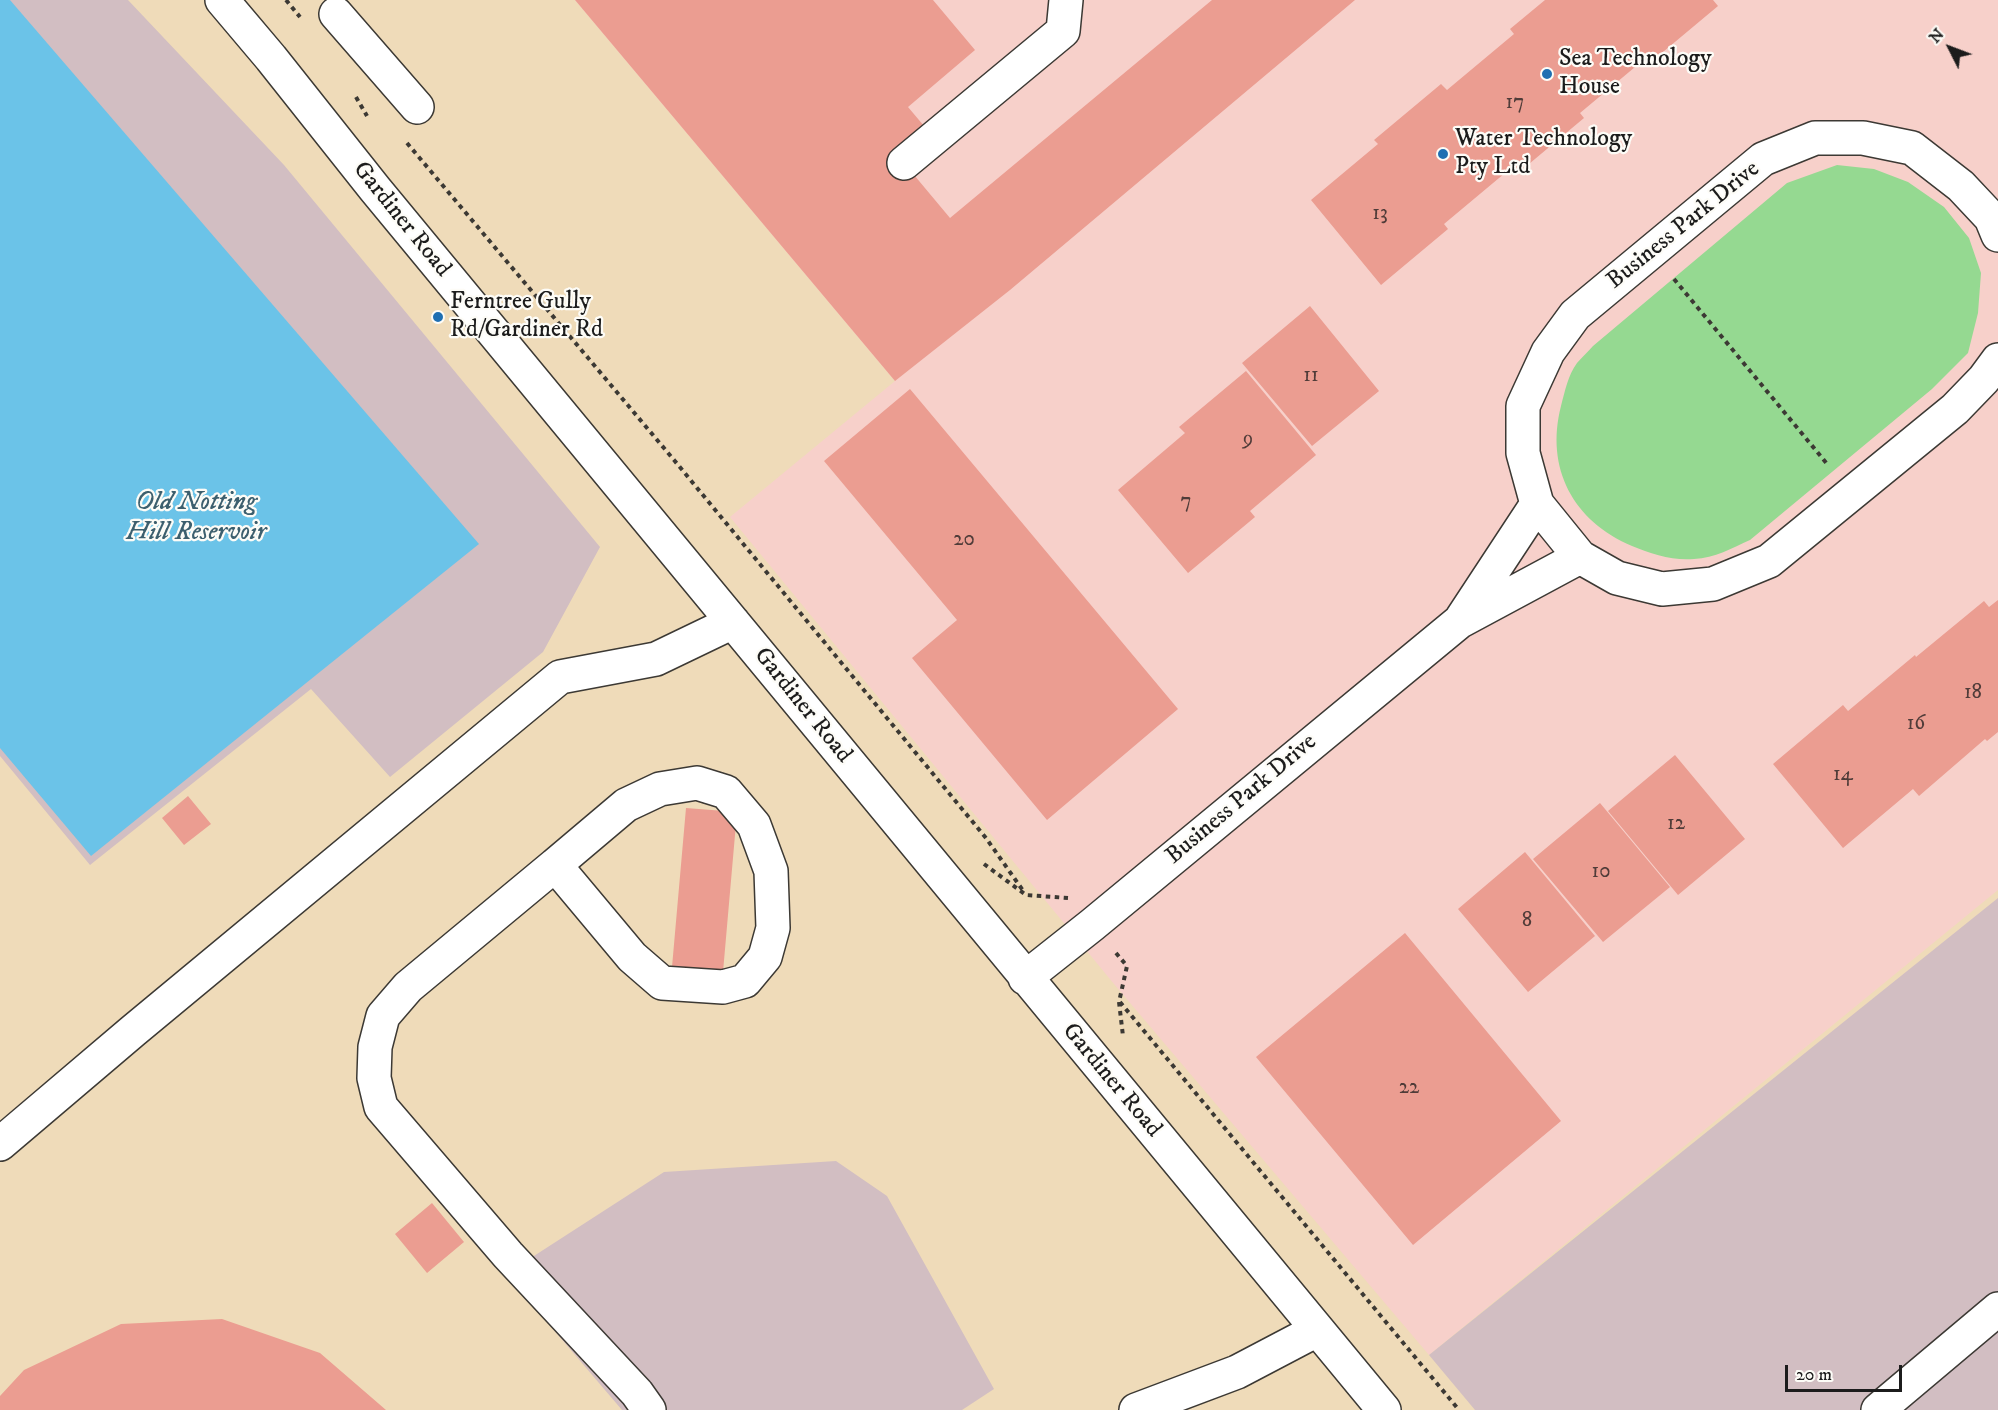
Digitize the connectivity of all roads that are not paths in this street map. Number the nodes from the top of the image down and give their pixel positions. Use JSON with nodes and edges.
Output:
{"nodes":[{"id":1,"x":222,"y":0,"type":"edge"},
{"id":2,"x":1066,"y":0,"type":"edge"},
{"id":3,"x":336,"y":14,"type":"dead end"},
{"id":4,"x":417,"y":107,"type":"dead end"},
{"id":5,"x":904,"y":163,"type":"dead end"},
{"id":6,"x":1998,"y":235,"type":"edge"},
{"id":7,"x":1998,"y":360,"type":"edge"},
{"id":8,"x":1537,"y":504,"type":"junction"},
{"id":9,"x":1580,"y":557,"type":"junction"},
{"id":10,"x":733,"y":622,"type":"junction"},
{"id":11,"x":1459,"y":622,"type":"junction"},
{"id":12,"x":555,"y":865,"type":"junction"},
{"id":13,"x":1025,"y":978,"type":"junction"},
{"id":14,"x":0,"y":1144,"type":"edge"},
{"id":15,"x":1998,"y":1309,"type":"edge"},
{"id":16,"x":1317,"y":1330,"type":"junction"},
{"id":17,"x":649,"y":1410,"type":"edge"},
{"id":18,"x":1136,"y":1410,"type":"edge"},
{"id":19,"x":1384,"y":1410,"type":"edge"},
{"id":20,"x":1878,"y":1410,"type":"edge"}],
"edges":[{"from":1,"to":10,"type":"street","name":"Gardiner Road"},
{"from":2,"to":5,"type":"street"},
{"from":3,"to":4,"type":"street"},
{"from":6,"to":8,"type":"street","name":"Business Park Drive"},
{"from":7,"to":9,"type":"street","name":"Business Park Drive"},
{"from":8,"to":9,"type":"street","name":"Business Park Drive"},
{"from":8,"to":11,"type":"street","name":"Business Park Drive"},
{"from":9,"to":11,"type":"street","name":"Business Park Drive"},
{"from":10,"to":13,"type":"street","name":"Gardiner Road"},
{"from":10,"to":14,"type":"street"},
{"from":11,"to":13,"type":"street","name":"Business Park Drive"},
{"from":12,"to":12,"type":"street"},
{"from":12,"to":17,"type":"street"},
{"from":13,"to":16,"type":"street","name":"Gardiner Road"},
{"from":15,"to":20,"type":"street"},
{"from":16,"to":18,"type":"street"},
{"from":16,"to":19,"type":"street","name":"Gardiner Road"}]}
